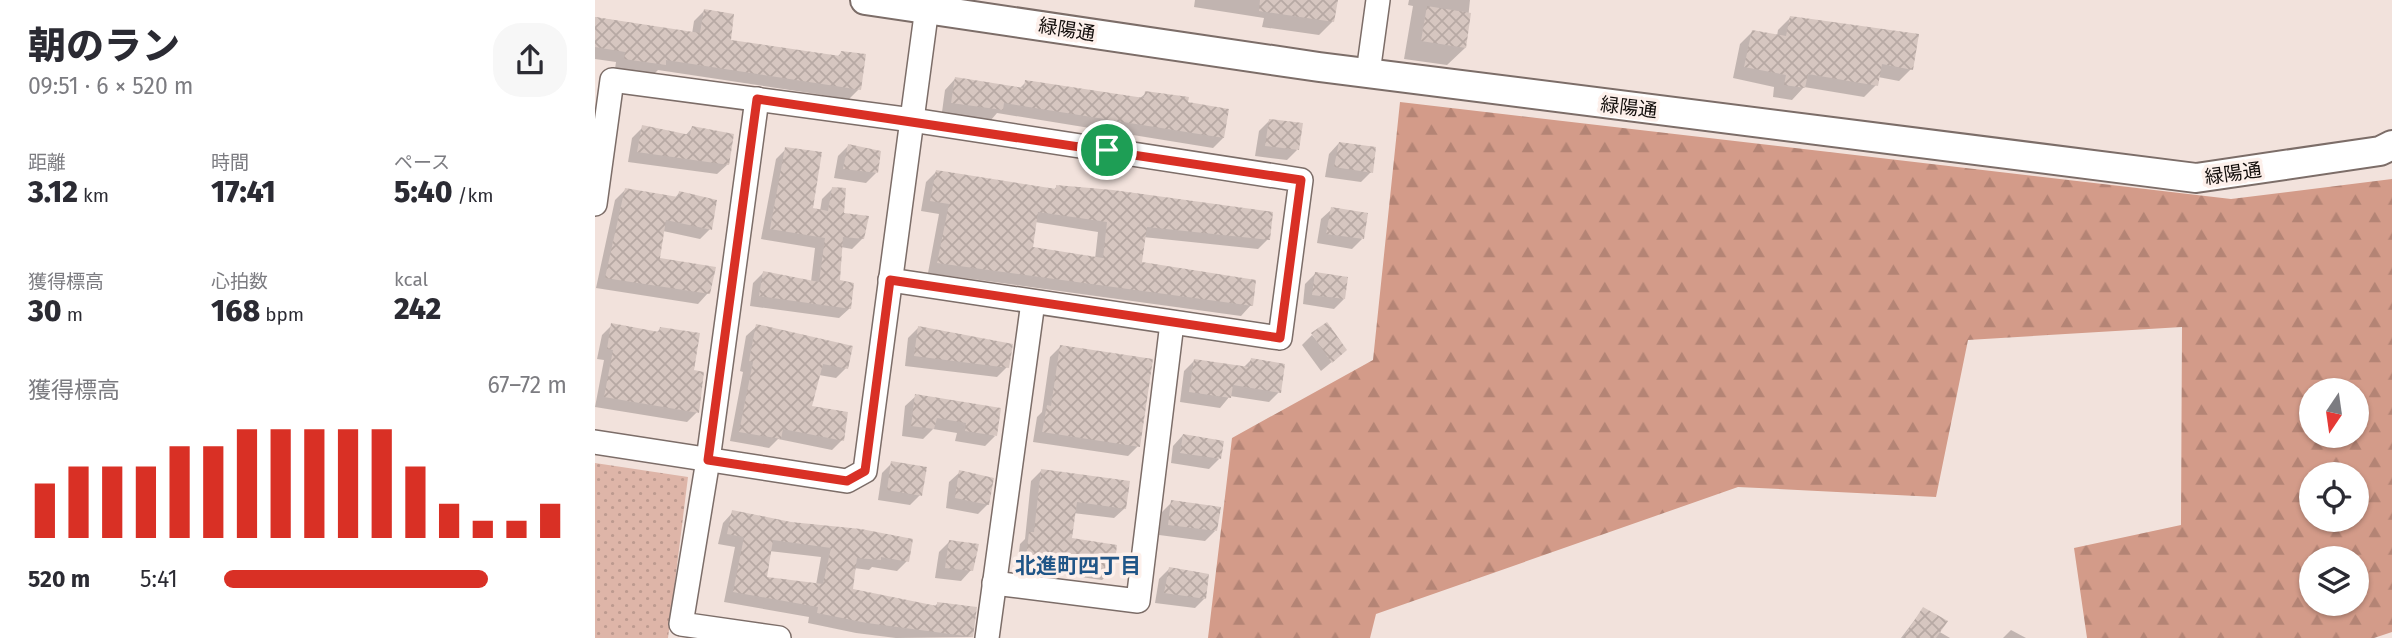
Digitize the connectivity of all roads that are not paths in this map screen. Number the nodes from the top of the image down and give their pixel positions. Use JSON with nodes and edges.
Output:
{"nodes":[{"id":1,"x":865,"y":0,"type":"edge"},
{"id":2,"x":1378,"y":0,"type":"edge"},
{"id":3,"x":928,"y":4,"type":"edge"},
{"id":4,"x":1368,"y":73,"type":"junction"},
{"id":5,"x":757,"y":99,"type":"junction"},
{"id":6,"x":912,"y":120,"type":"junction"},
{"id":7,"x":2392,"y":145,"type":"edge"},
{"id":8,"x":595,"y":204,"type":"edge"},
{"id":9,"x":890,"y":280,"type":"junction"},
{"id":10,"x":1033,"y":302,"type":"junction"},
{"id":11,"x":1172,"y":323,"type":"junction"},
{"id":12,"x":595,"y":442,"type":"edge"},
{"id":13,"x":708,"y":460,"type":"junction"},
{"id":14,"x":994,"y":583,"type":"junction"},
{"id":15,"x":779,"y":638,"type":"edge"},
{"id":16,"x":987,"y":638,"type":"edge"}],
"edges":[{"from":1,"to":3,"type":"street","name":"緑陽通"},
{"from":2,"to":4,"type":"street"},
{"from":3,"to":4,"type":"street","name":"緑陽通"},
{"from":3,"to":6,"type":"street"},
{"from":4,"to":7,"type":"street","name":"緑陽通"},
{"from":5,"to":6,"type":"street"},
{"from":5,"to":8,"type":"street"},
{"from":5,"to":13,"type":"street"},
{"from":6,"to":9,"type":"street"},
{"from":6,"to":11,"type":"street"},
{"from":9,"to":10,"type":"street"},
{"from":9,"to":13,"type":"street"},
{"from":10,"to":11,"type":"street"},
{"from":10,"to":14,"type":"street"},
{"from":11,"to":14,"type":"street"},
{"from":12,"to":13,"type":"street"},
{"from":13,"to":15,"type":"street"},
{"from":14,"to":16,"type":"street"}]}
